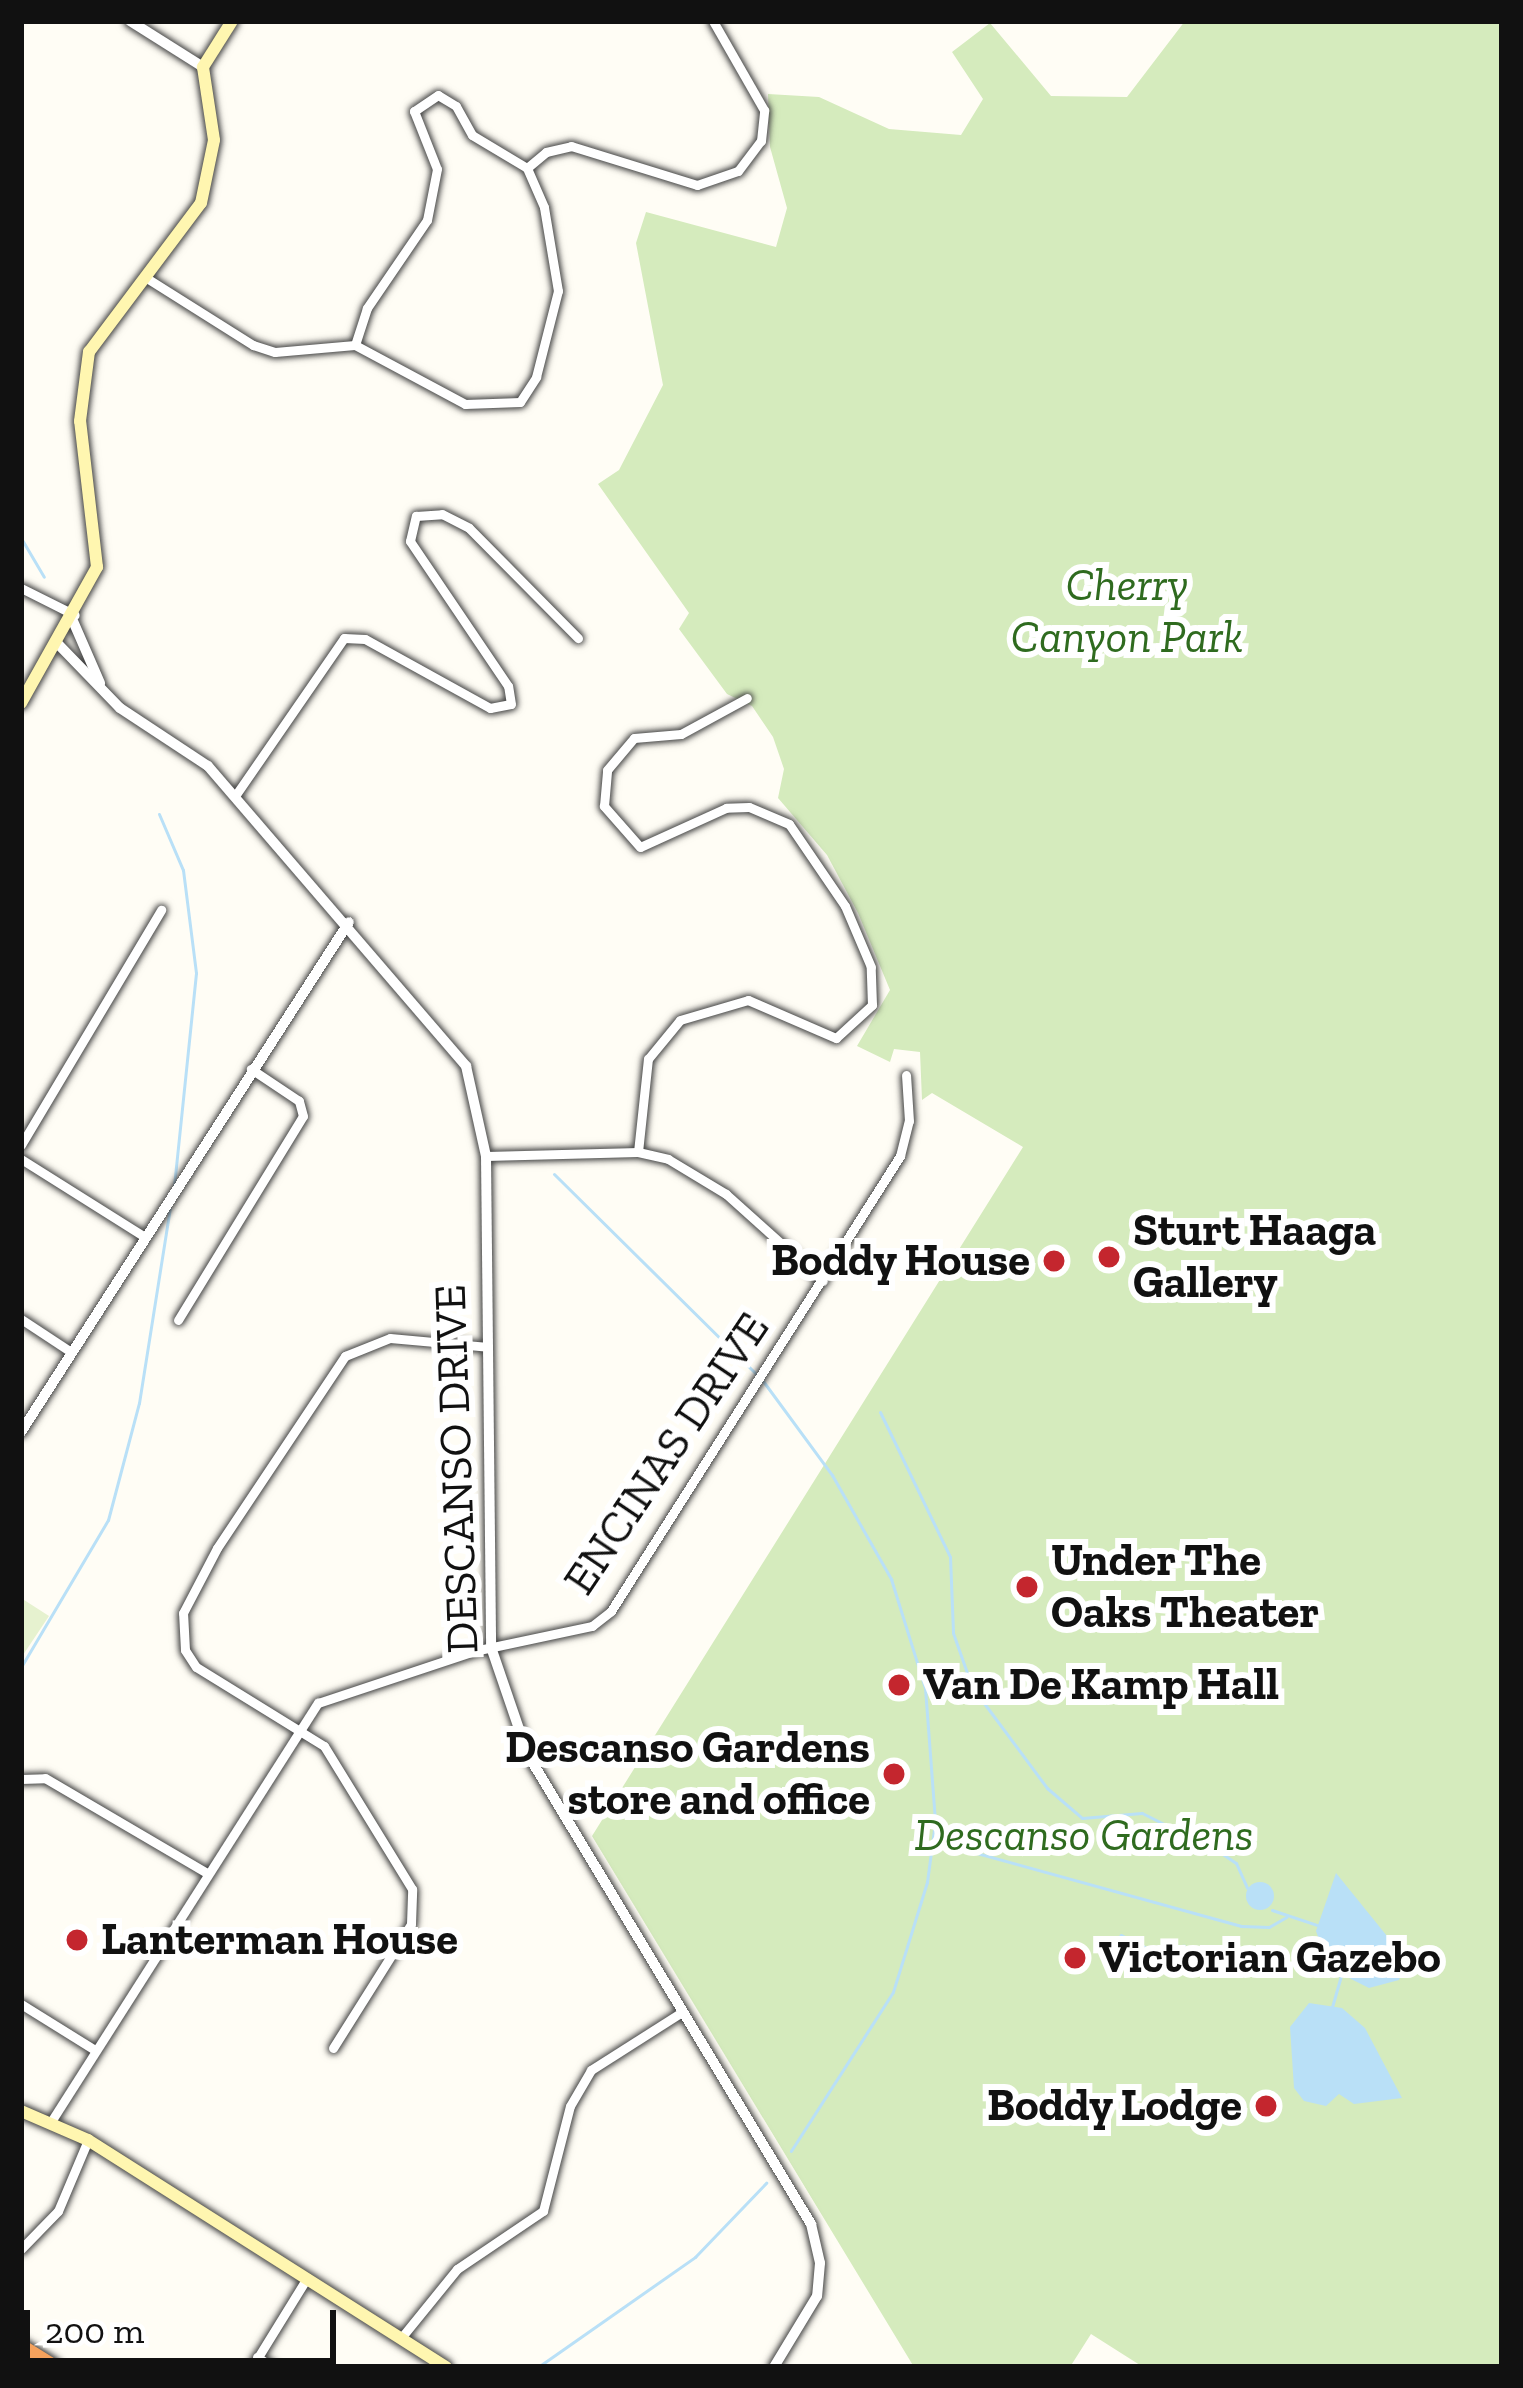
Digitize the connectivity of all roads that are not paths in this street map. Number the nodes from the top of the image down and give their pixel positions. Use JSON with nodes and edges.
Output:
{"nodes":[{"id":1,"x":130,"y":21,"type":"edge"},
{"id":2,"x":232,"y":21,"type":"edge"},
{"id":3,"x":713,"y":21,"type":"edge"},
{"id":4,"x":203,"y":67,"type":"junction"},
{"id":5,"x":527,"y":168,"type":"junction"},
{"id":6,"x":145,"y":277,"type":"junction"},
{"id":7,"x":356,"y":346,"type":"junction"},
{"id":8,"x":21,"y":588,"type":"edge"},
{"id":9,"x":74,"y":619,"type":"junction"},
{"id":10,"x":578,"y":638,"type":"dead end"},
{"id":11,"x":58,"y":644,"type":"junction"},
{"id":12,"x":101,"y":686,"type":"junction"},
{"id":13,"x":747,"y":698,"type":"dead end"},
{"id":14,"x":21,"y":703,"type":"edge"},
{"id":15,"x":235,"y":796,"type":"junction"},
{"id":16,"x":161,"y":910,"type":"dead end"},
{"id":17,"x":349,"y":922,"type":"junction"},
{"id":18,"x":250,"y":1070,"type":"junction"},
{"id":19,"x":906,"y":1075,"type":"dead end"},
{"id":20,"x":21,"y":1145,"type":"edge"},
{"id":21,"x":638,"y":1152,"type":"junction"},
{"id":22,"x":486,"y":1156,"type":"junction"},
{"id":23,"x":21,"y":1159,"type":"edge"},
{"id":24,"x":145,"y":1237,"type":"junction"},
{"id":25,"x":823,"y":1281,"type":"junction"},
{"id":26,"x":21,"y":1319,"type":"edge"},
{"id":27,"x":178,"y":1320,"type":"dead end"},
{"id":28,"x":488,"y":1347,"type":"junction"},
{"id":29,"x":71,"y":1352,"type":"junction"},
{"id":30,"x":21,"y":1432,"type":"edge"},
{"id":31,"x":491,"y":1647,"type":"junction"},
{"id":32,"x":299,"y":1730,"type":"junction"},
{"id":33,"x":21,"y":1779,"type":"edge"},
{"id":34,"x":207,"y":1873,"type":"junction"},
{"id":35,"x":21,"y":2004,"type":"edge"},
{"id":36,"x":682,"y":2012,"type":"junction"},
{"id":37,"x":333,"y":2048,"type":"dead end"},
{"id":38,"x":95,"y":2050,"type":"junction"},
{"id":39,"x":21,"y":2111,"type":"edge"},
{"id":40,"x":52,"y":2120,"type":"junction"},
{"id":41,"x":88,"y":2140,"type":"junction"},
{"id":42,"x":21,"y":2249,"type":"edge"},
{"id":43,"x":307,"y":2278,"type":"junction"},
{"id":44,"x":401,"y":2338,"type":"junction"},
{"id":45,"x":21,"y":2347,"type":"edge"},
{"id":46,"x":254,"y":2362,"type":"edge"},
{"id":47,"x":53,"y":2367,"type":"edge"},
{"id":48,"x":273,"y":2367,"type":"edge"},
{"id":49,"x":446,"y":2367,"type":"edge"},
{"id":50,"x":774,"y":2367,"type":"edge"}],
"edges":[{"from":1,"to":4,"type":"street"},
{"from":2,"to":4,"type":"main road"},
{"from":3,"to":5,"type":"street"},
{"from":4,"to":6,"type":"main road"},
{"from":5,"to":7,"type":"street"},
{"from":5,"to":7,"type":"street"},
{"from":6,"to":7,"type":"street"},
{"from":6,"to":9,"type":"main road"},
{"from":8,"to":9,"type":"street"},
{"from":9,"to":11,"type":"main road"},
{"from":9,"to":12,"type":"street"},
{"from":10,"to":15,"type":"street"},
{"from":11,"to":12,"type":"street","name":"DESCANSO DRIVE"},
{"from":11,"to":14,"type":"main road"},
{"from":12,"to":15,"type":"street","name":"DESCANSO DRIVE"},
{"from":13,"to":21,"type":"street"},
{"from":15,"to":17,"type":"street","name":"DESCANSO DRIVE"},
{"from":16,"to":20,"type":"street"},
{"from":17,"to":18,"type":"street"},
{"from":17,"to":22,"type":"street","name":"DESCANSO DRIVE"},
{"from":18,"to":24,"type":"street"},
{"from":18,"to":27,"type":"street"},
{"from":19,"to":25,"type":"street","name":"ENCINAS DRIVE"},
{"from":21,"to":22,"type":"street"},
{"from":21,"to":25,"type":"street"},
{"from":22,"to":28,"type":"street","name":"DESCANSO DRIVE"},
{"from":23,"to":24,"type":"street"},
{"from":24,"to":29,"type":"street"},
{"from":25,"to":31,"type":"street","name":"ENCINAS DRIVE"},
{"from":26,"to":29,"type":"street"},
{"from":28,"to":31,"type":"street","name":"DESCANSO DRIVE"},
{"from":28,"to":32,"type":"street"},
{"from":29,"to":30,"type":"street"},
{"from":31,"to":32,"type":"street","name":"ENCINAS DRIVE"},
{"from":31,"to":36,"type":"street","name":"DESCANSO DRIVE"},
{"from":32,"to":34,"type":"street","name":"ENCINAS DRIVE"},
{"from":32,"to":37,"type":"street"},
{"from":33,"to":34,"type":"street"},
{"from":34,"to":38,"type":"street","name":"ENCINAS DRIVE"},
{"from":35,"to":38,"type":"street"},
{"from":36,"to":44,"type":"street"},
{"from":36,"to":50,"type":"street","name":"DESCANSO DRIVE"},
{"from":38,"to":40,"type":"street","name":"ENCINAS DRIVE"},
{"from":39,"to":40,"type":"main road"},
{"from":40,"to":41,"type":"main road"},
{"from":41,"to":42,"type":"street"},
{"from":41,"to":43,"type":"main road"},
{"from":43,"to":44,"type":"main road"},
{"from":43,"to":46,"type":"street"},
{"from":44,"to":49,"type":"main road"},
{"from":45,"to":47,"type":"highway"},
{"from":46,"to":48,"type":"street"}]}
